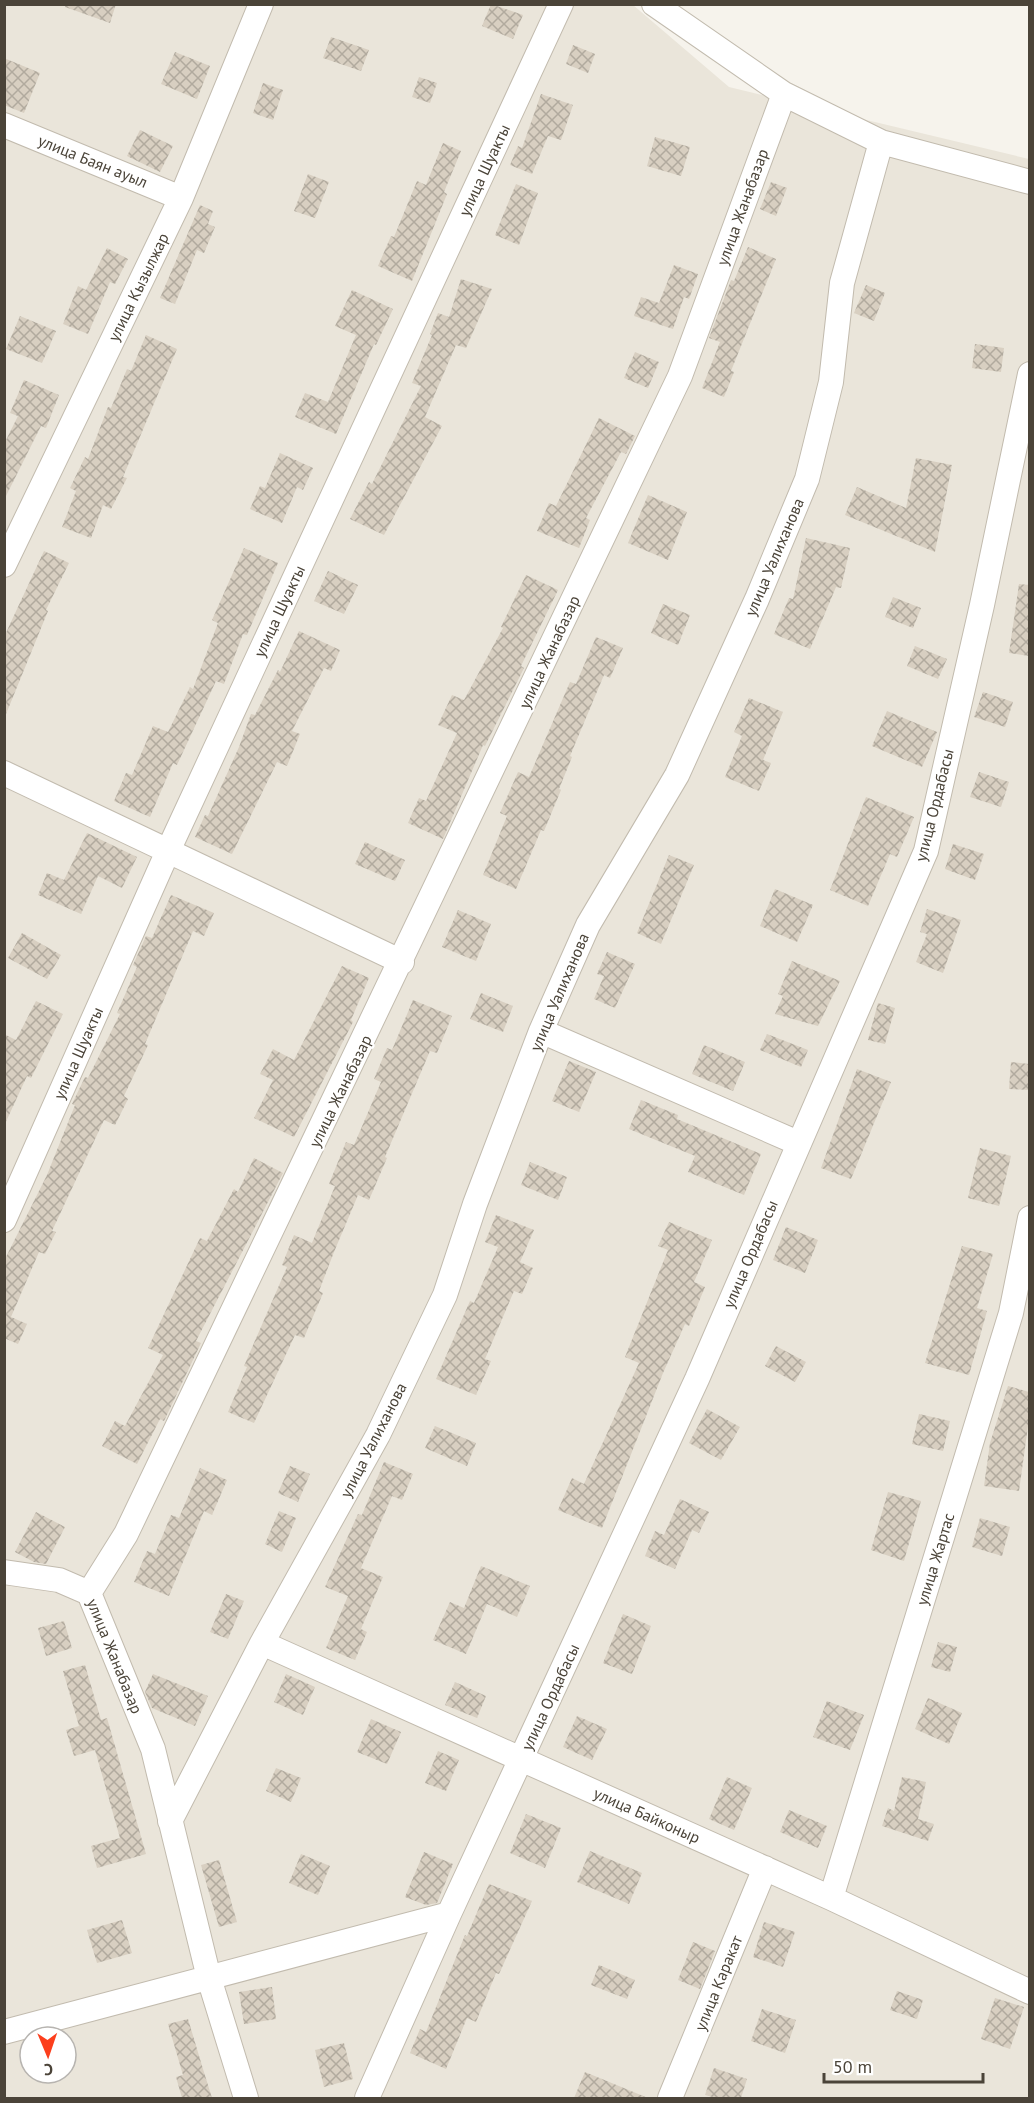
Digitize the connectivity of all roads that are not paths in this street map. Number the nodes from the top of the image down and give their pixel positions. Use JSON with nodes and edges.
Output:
{"nodes":[{"id":1,"x":261,"y":4,"type":"edge"},
{"id":2,"x":561,"y":4,"type":"edge"},
{"id":3,"x":654,"y":4,"type":"edge"},
{"id":4,"x":784,"y":94,"type":"junction"},
{"id":5,"x":4,"y":125,"type":"edge"},
{"id":6,"x":882,"y":141,"type":"junction"},
{"id":7,"x":1029,"y":182,"type":"edge"},
{"id":8,"x":181,"y":198,"type":"junction"},
{"id":9,"x":1029,"y":374,"type":"edge"},
{"id":10,"x":4,"y":565,"type":"edge"},
{"id":11,"x":4,"y":773,"type":"edge"},
{"id":12,"x":168,"y":850,"type":"junction"},
{"id":13,"x":402,"y":962,"type":"junction"},
{"id":14,"x":541,"y":1031,"type":"junction"},
{"id":15,"x":798,"y":1143,"type":"junction"},
{"id":16,"x":1029,"y":1218,"type":"edge"},
{"id":17,"x":4,"y":1220,"type":"edge"},
{"id":18,"x":4,"y":1572,"type":"edge"},
{"id":19,"x":89,"y":1593,"type":"junction"},
{"id":20,"x":262,"y":1642,"type":"junction"},
{"id":21,"x":521,"y":1759,"type":"junction"},
{"id":22,"x":170,"y":1821,"type":"junction"},
{"id":23,"x":765,"y":1868,"type":"junction"},
{"id":24,"x":831,"y":1898,"type":"junction"},
{"id":25,"x":449,"y":1914,"type":"junction"},
{"id":26,"x":209,"y":1978,"type":"junction"},
{"id":27,"x":1029,"y":1992,"type":"edge"},
{"id":28,"x":4,"y":2032,"type":"edge"},
{"id":29,"x":246,"y":2098,"type":"edge"},
{"id":30,"x":367,"y":2098,"type":"edge"},
{"id":31,"x":670,"y":2098,"type":"edge"}],
"edges":[{"from":1,"to":8,"type":"street","name":"улица Кызылжар"},
{"from":2,"to":12,"type":"street","name":"улица Шуакты"},
{"from":3,"to":4,"type":"street"},
{"from":4,"to":6,"type":"street"},
{"from":4,"to":13,"type":"street","name":"улица Жанабазар"},
{"from":5,"to":8,"type":"street","name":"улица Баян ауыл"},
{"from":6,"to":7,"type":"street"},
{"from":6,"to":14,"type":"street","name":"улица Уалиханова"},
{"from":8,"to":10,"type":"street","name":"улица Кызылжар"},
{"from":9,"to":15,"type":"street","name":"улица Ордабасы"},
{"from":11,"to":12,"type":"street"},
{"from":12,"to":13,"type":"street"},
{"from":12,"to":17,"type":"street","name":"улица Шуакты"},
{"from":13,"to":19,"type":"street","name":"улица Жанабазар"},
{"from":14,"to":15,"type":"street"},
{"from":14,"to":20,"type":"street","name":"улица Уалиханова"},
{"from":15,"to":21,"type":"street","name":"улица Ордабасы"},
{"from":16,"to":24,"type":"street","name":"улица Жартас"},
{"from":18,"to":19,"type":"street"},
{"from":19,"to":22,"type":"street","name":"улица Жанабазар"},
{"from":20,"to":21,"type":"street","name":"улица Байконыр"},
{"from":20,"to":22,"type":"street","name":"улица Уалиханова"},
{"from":21,"to":23,"type":"street","name":"улица Байконыр"},
{"from":21,"to":25,"type":"street","name":"улица Ордабасы"},
{"from":22,"to":26,"type":"street","name":"улица Жанабазар"},
{"from":23,"to":24,"type":"street","name":"улица Байконыр"},
{"from":23,"to":31,"type":"street","name":"улица Каракат"},
{"from":24,"to":27,"type":"street","name":"улица Байконыр"},
{"from":25,"to":26,"type":"street"},
{"from":25,"to":30,"type":"street","name":"улица Ордабасы"},
{"from":26,"to":28,"type":"street"},
{"from":26,"to":29,"type":"street","name":"улица Жанабазар"}]}
